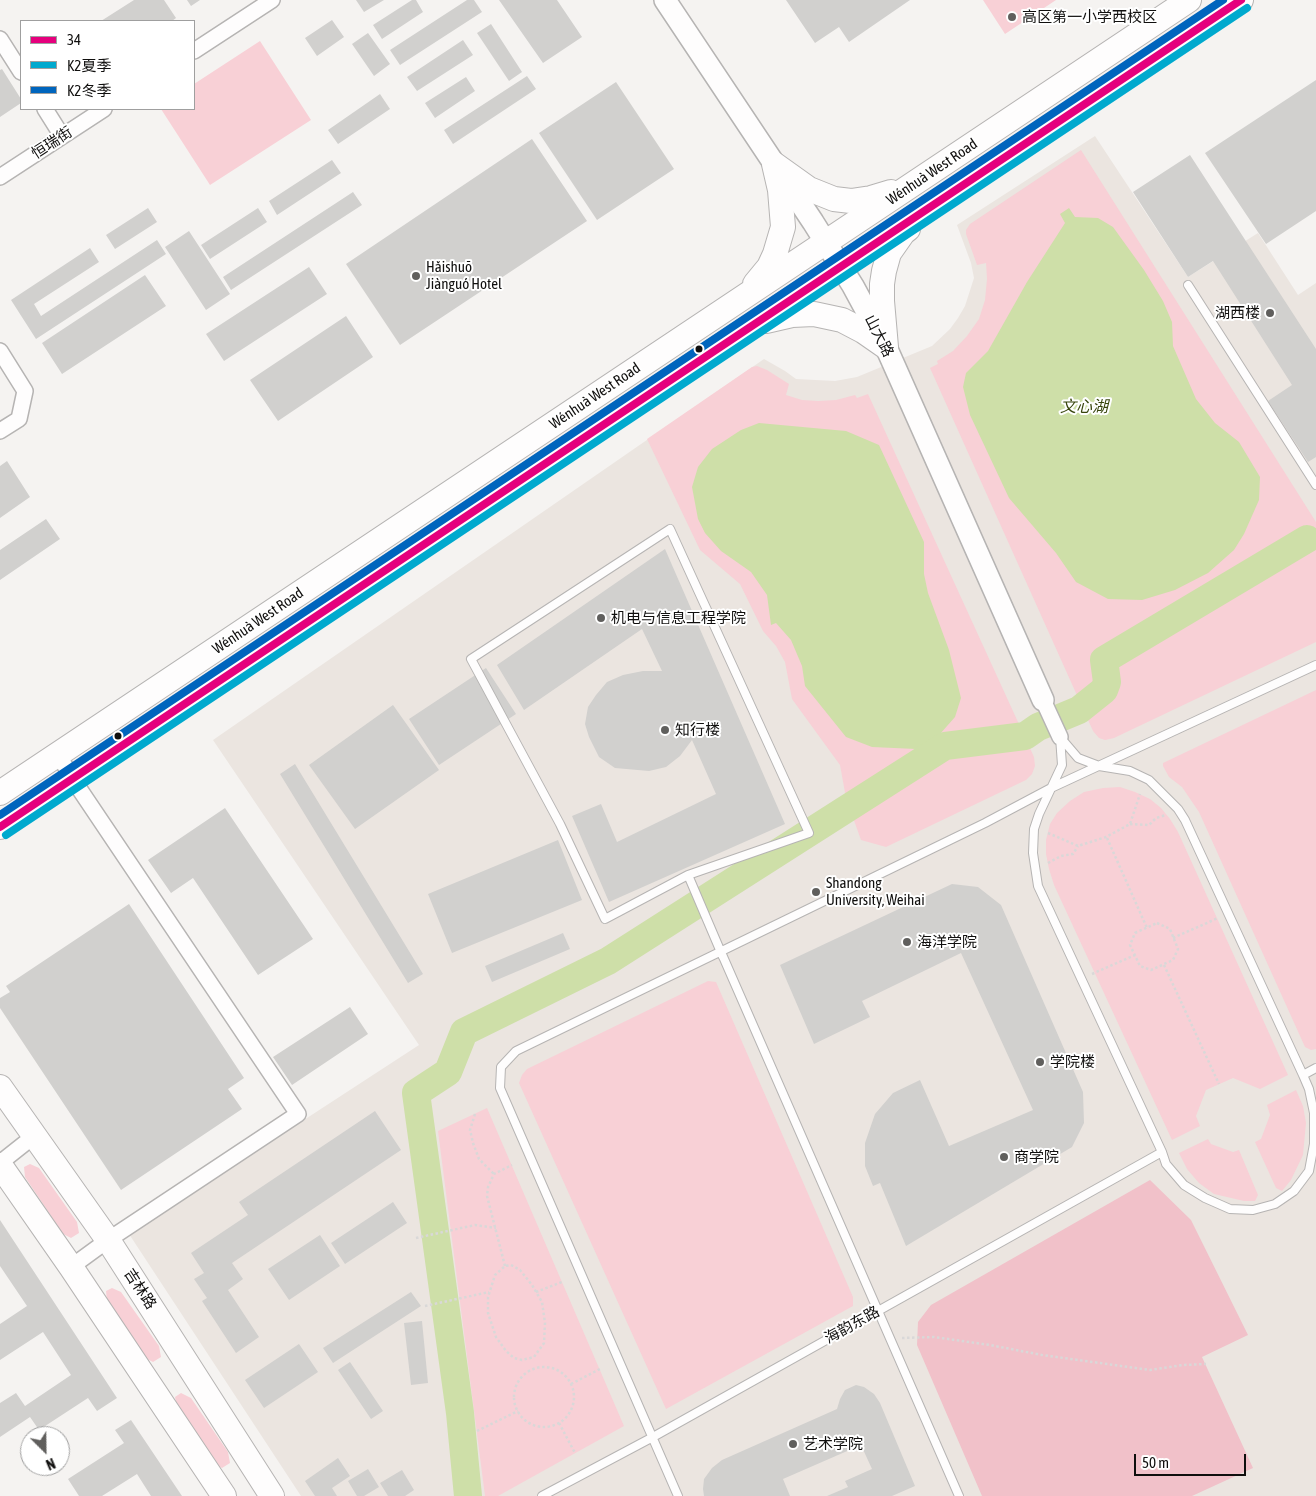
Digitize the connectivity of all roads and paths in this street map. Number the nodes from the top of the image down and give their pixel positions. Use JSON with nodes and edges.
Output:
{"nodes":[{"id":1,"x":272,"y":0,"type":"edge"},
{"id":2,"x":665,"y":0,"type":"edge"},
{"id":3,"x":1189,"y":0,"type":"edge"},
{"id":4,"x":1241,"y":0,"type":"edge"},
{"id":5,"x":0,"y":39,"type":"edge"},
{"id":6,"x":195,"y":50,"type":"edge"},
{"id":7,"x":20,"y":70,"type":"edge"},
{"id":8,"x":46,"y":110,"type":"edge"},
{"id":9,"x":102,"y":110,"type":"edge"},
{"id":10,"x":62,"y":136,"type":"junction"},
{"id":11,"x":774,"y":164,"type":"junction"},
{"id":12,"x":928,"y":174,"type":"junction"},
{"id":13,"x":0,"y":177,"type":"edge"},
{"id":14,"x":940,"y":200,"type":"junction"},
{"id":15,"x":826,"y":242,"type":"junction"},
{"id":16,"x":840,"y":266,"type":"junction"},
{"id":17,"x":1188,"y":285,"type":"dead end"},
{"id":18,"x":734,"y":303,"type":"junction"},
{"id":19,"x":754,"y":323,"type":"junction"},
{"id":20,"x":886,"y":347,"type":"junction"},
{"id":21,"x":0,"y":351,"type":"edge"},
{"id":22,"x":0,"y":432,"type":"edge"},
{"id":23,"x":1316,"y":485,"type":"edge"},
{"id":24,"x":1316,"y":664,"type":"edge"},
{"id":25,"x":1043,"y":700,"type":"joint"},
{"id":26,"x":1060,"y":736,"type":"junction"},
{"id":27,"x":58,"y":754,"type":"junction"},
{"id":28,"x":1099,"y":766,"type":"junction"},
{"id":29,"x":1130,"y":771,"type":"junction"},
{"id":30,"x":1077,"y":776,"type":"junction"},
{"id":31,"x":72,"y":778,"type":"junction"},
{"id":32,"x":1051,"y":788,"type":"junction"},
{"id":33,"x":0,"y":793,"type":"edge"},
{"id":34,"x":1140,"y":794,"type":"dead end"},
{"id":35,"x":1039,"y":814,"type":"junction"},
{"id":36,"x":1166,"y":815,"type":"dead end"},
{"id":37,"x":1130,"y":824,"type":"junction"},
{"id":38,"x":0,"y":827,"type":"edge"},
{"id":39,"x":1048,"y":833,"type":"dead end"},
{"id":40,"x":1106,"y":837,"type":"junction"},
{"id":41,"x":1078,"y":846,"type":"junction"},
{"id":42,"x":1048,"y":863,"type":"dead end"},
{"id":43,"x":688,"y":875,"type":"junction"},
{"id":44,"x":1228,"y":913,"type":"junction"},
{"id":45,"x":1147,"y":928,"type":"junction"},
{"id":46,"x":1174,"y":938,"type":"junction"},
{"id":47,"x":721,"y":954,"type":"junction"},
{"id":48,"x":1135,"y":955,"type":"junction"},
{"id":49,"x":1164,"y":965,"type":"junction"},
{"id":50,"x":1082,"y":979,"type":"junction"},
{"id":51,"x":1316,"y":1068,"type":"edge"},
{"id":52,"x":1303,"y":1075,"type":"junction"},
{"id":53,"x":1219,"y":1084,"type":"dead end"},
{"id":54,"x":0,"y":1087,"type":"edge"},
{"id":55,"x":475,"y":1114,"type":"dead end"},
{"id":56,"x":34,"y":1136,"type":"junction"},
{"id":57,"x":1162,"y":1152,"type":"junction"},
{"id":58,"x":0,"y":1164,"type":"edge"},
{"id":59,"x":512,"y":1165,"type":"dead end"},
{"id":60,"x":494,"y":1174,"type":"junction"},
{"id":61,"x":496,"y":1228,"type":"junction"},
{"id":62,"x":416,"y":1238,"type":"dead end"},
{"id":63,"x":108,"y":1240,"type":"junction"},
{"id":64,"x":505,"y":1266,"type":"junction"},
{"id":65,"x":72,"y":1267,"type":"junction"},
{"id":66,"x":562,"y":1282,"type":"dead end"},
{"id":67,"x":489,"y":1292,"type":"junction"},
{"id":68,"x":536,"y":1292,"type":"junction"},
{"id":69,"x":424,"y":1306,"type":"dead end"},
{"id":70,"x":878,"y":1311,"type":"junction"},
{"id":71,"x":890,"y":1339,"type":"junction"},
{"id":72,"x":1206,"y":1364,"type":"dead end"},
{"id":73,"x":600,"y":1369,"type":"dead end"},
{"id":74,"x":571,"y":1384,"type":"junction"},
{"id":75,"x":518,"y":1411,"type":"junction"},
{"id":76,"x":559,"y":1423,"type":"junction"},
{"id":77,"x":477,"y":1432,"type":"dead end"},
{"id":78,"x":653,"y":1437,"type":"junction"},
{"id":79,"x":575,"y":1453,"type":"dead end"},
{"id":80,"x":224,"y":1496,"type":"edge"},
{"id":81,"x":272,"y":1496,"type":"edge"},
{"id":82,"x":542,"y":1496,"type":"edge"},
{"id":83,"x":678,"y":1496,"type":"edge"},
{"id":84,"x":959,"y":1496,"type":"edge"}],
"edges":[{"from":1,"to":6,"type":"street"},
{"from":2,"to":11,"type":"main road","name":"山大路"},
{"from":3,"to":12,"type":"main road","name":"Wénhuà West Road"},
{"from":4,"to":14,"type":"main road","name":"Wénhuà West Road"},
{"from":5,"to":7,"type":"street"},
{"from":8,"to":10,"type":"street"},
{"from":9,"to":10,"type":"street","name":"恒瑞街"},
{"from":10,"to":13,"type":"street","name":"恒瑞街"},
{"from":11,"to":12,"type":"main road"},
{"from":11,"to":15,"type":"main road","name":"山大路"},
{"from":11,"to":18,"type":"main road"},
{"from":12,"to":15,"type":"main road","name":"Wénhuà West Road"},
{"from":14,"to":16,"type":"main road","name":"Wénhuà West Road"},
{"from":14,"to":20,"type":"main road"},
{"from":15,"to":16,"type":"main road","name":"山大路"},
{"from":15,"to":18,"type":"main road","name":"Wénhuà West Road"},
{"from":16,"to":19,"type":"main road","name":"Wénhuà West Road"},
{"from":16,"to":20,"type":"main road","name":"山大路"},
{"from":17,"to":23,"type":"lane"},
{"from":18,"to":27,"type":"main road","name":"Wénhuà West Road"},
{"from":19,"to":20,"type":"main road"},
{"from":19,"to":31,"type":"main road","name":"Wénhuà West Road"},
{"from":20,"to":25,"type":"main road","name":"山大路"},
{"from":21,"to":22,"type":"street"},
{"from":24,"to":28,"type":"lane"},
{"from":25,"to":26,"type":"street"},
{"from":26,"to":28,"type":"lane"},
{"from":26,"to":32,"type":"lane"},
{"from":27,"to":31,"type":"street"},
{"from":27,"to":33,"type":"main road","name":"Wénhuà West Road"},
{"from":28,"to":29,"type":"lane"},
{"from":28,"to":30,"type":"lane"},
{"from":29,"to":30,"type":"lane"},
{"from":29,"to":44,"type":"lane"},
{"from":30,"to":32,"type":"lane"},
{"from":30,"to":35,"type":"lane"},
{"from":31,"to":38,"type":"main road","name":"Wénhuà West Road"},
{"from":31,"to":63,"type":"street"},
{"from":32,"to":35,"type":"lane"},
{"from":32,"to":47,"type":"lane"},
{"from":34,"to":37,"type":"path"},
{"from":35,"to":50,"type":"lane"},
{"from":36,"to":37,"type":"path"},
{"from":37,"to":40,"type":"path"},
{"from":39,"to":41,"type":"path"},
{"from":40,"to":41,"type":"path"},
{"from":40,"to":45,"type":"path"},
{"from":41,"to":42,"type":"path"},
{"from":43,"to":43,"type":"lane"},
{"from":43,"to":47,"type":"lane"},
{"from":44,"to":46,"type":"path"},
{"from":44,"to":52,"type":"lane"},
{"from":45,"to":46,"type":"path"},
{"from":45,"to":48,"type":"path"},
{"from":46,"to":49,"type":"path"},
{"from":47,"to":70,"type":"lane"},
{"from":47,"to":78,"type":"lane"},
{"from":48,"to":49,"type":"path"},
{"from":48,"to":50,"type":"path"},
{"from":49,"to":53,"type":"path"},
{"from":50,"to":57,"type":"lane"},
{"from":51,"to":52,"type":"lane"},
{"from":52,"to":57,"type":"lane"},
{"from":54,"to":56,"type":"main road","name":"吉林路"},
{"from":55,"to":60,"type":"path"},
{"from":56,"to":58,"type":"street"},
{"from":56,"to":63,"type":"main road","name":"吉林路"},
{"from":57,"to":70,"type":"lane","name":"海韵东路"},
{"from":58,"to":65,"type":"main road"},
{"from":59,"to":60,"type":"path"},
{"from":60,"to":61,"type":"path"},
{"from":61,"to":62,"type":"path"},
{"from":61,"to":64,"type":"path"},
{"from":63,"to":65,"type":"street"},
{"from":63,"to":81,"type":"main road","name":"吉林路"},
{"from":64,"to":67,"type":"path"},
{"from":64,"to":68,"type":"path"},
{"from":65,"to":80,"type":"main road"},
{"from":66,"to":68,"type":"path"},
{"from":67,"to":68,"type":"path"},
{"from":67,"to":69,"type":"path"},
{"from":70,"to":71,"type":"lane"},
{"from":70,"to":78,"type":"lane","name":"海韵东路"},
{"from":71,"to":72,"type":"path"},
{"from":71,"to":84,"type":"lane"},
{"from":73,"to":74,"type":"path"},
{"from":74,"to":75,"type":"path"},
{"from":74,"to":76,"type":"path"},
{"from":75,"to":76,"type":"path"},
{"from":75,"to":77,"type":"path"},
{"from":76,"to":79,"type":"path"},
{"from":78,"to":82,"type":"lane","name":"海韵东路"},
{"from":78,"to":83,"type":"lane"}]}
